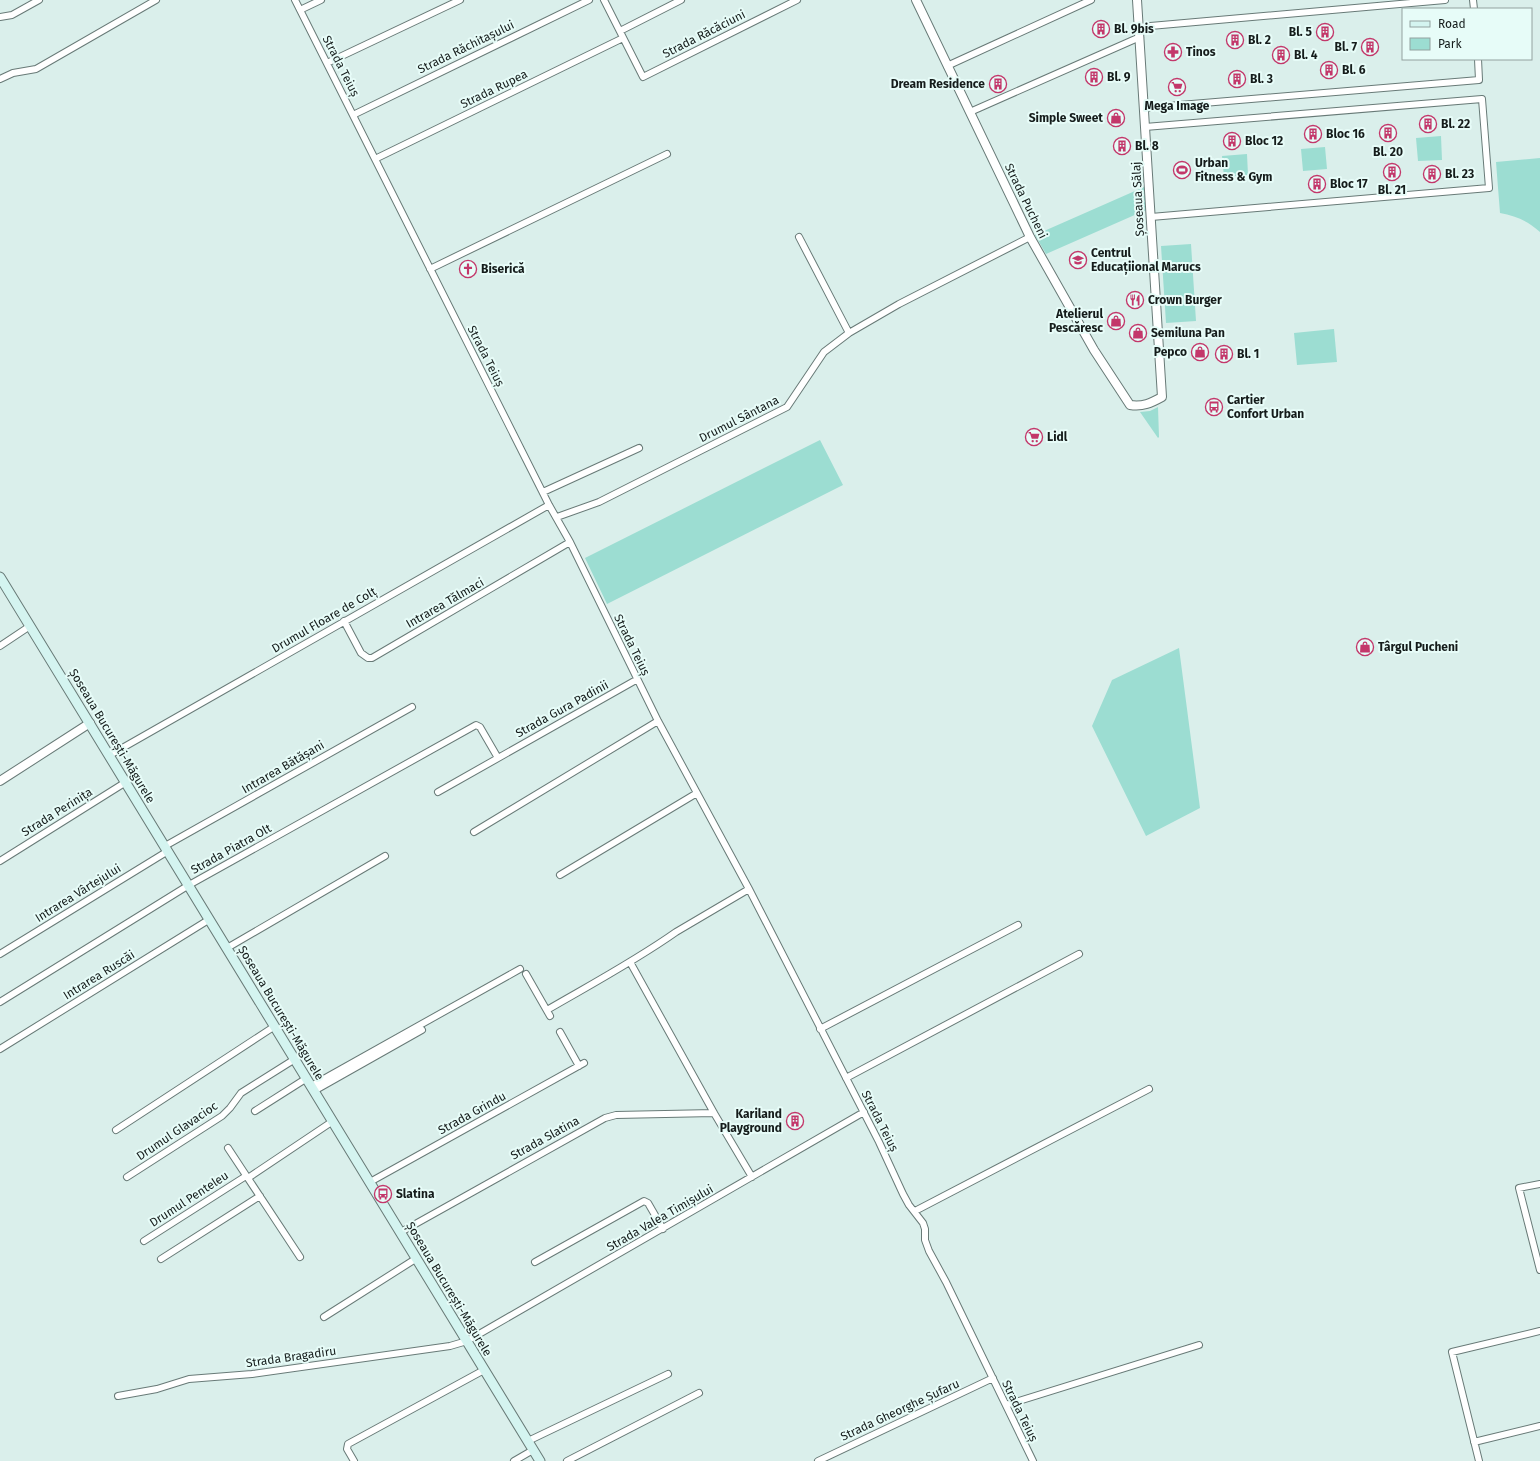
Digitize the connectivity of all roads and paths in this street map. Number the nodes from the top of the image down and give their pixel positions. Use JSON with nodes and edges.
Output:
{"nodes":[{"id":1,"x":39,"y":0,"type":"edge"},
{"id":2,"x":156,"y":0,"type":"edge"},
{"id":3,"x":295,"y":0,"type":"edge"},
{"id":4,"x":321,"y":0,"type":"edge"},
{"id":5,"x":460,"y":0,"type":"edge"},
{"id":6,"x":589,"y":0,"type":"edge"},
{"id":7,"x":604,"y":0,"type":"edge"},
{"id":8,"x":681,"y":0,"type":"edge"},
{"id":9,"x":797,"y":0,"type":"edge"},
{"id":10,"x":916,"y":0,"type":"edge"},
{"id":11,"x":1091,"y":0,"type":"edge"},
{"id":12,"x":1138,"y":0,"type":"edge"},
{"id":13,"x":1445,"y":0,"type":"edge"},
{"id":14,"x":300,"y":10,"type":"junction"},
{"id":15,"x":0,"y":17,"type":"edge"},
{"id":16,"x":1139,"y":27,"type":"junction"},
{"id":17,"x":620,"y":31,"type":"junction"},
{"id":18,"x":1140,"y":37,"type":"junction"},
{"id":19,"x":623,"y":38,"type":"junction"},
{"id":20,"x":1478,"y":60,"type":"edge"},
{"id":21,"x":326,"y":63,"type":"junction"},
{"id":22,"x":947,"y":66,"type":"junction"},
{"id":23,"x":0,"y":79,"type":"edge"},
{"id":24,"x":1144,"y":108,"type":"junction"},
{"id":25,"x":970,"y":112,"type":"junction"},
{"id":26,"x":352,"y":115,"type":"junction"},
{"id":27,"x":1145,"y":127,"type":"junction"},
{"id":28,"x":667,"y":154,"type":"dead end"},
{"id":29,"x":375,"y":159,"type":"junction"},
{"id":30,"x":1151,"y":217,"type":"junction"},
{"id":31,"x":1030,"y":237,"type":"junction"},
{"id":32,"x":798,"y":238,"type":"dead end"},
{"id":33,"x":430,"y":269,"type":"junction"},
{"id":34,"x":849,"y":333,"type":"junction"},
{"id":35,"x":1130,"y":405,"type":"joint"},
{"id":36,"x":639,"y":448,"type":"dead end"},
{"id":37,"x":543,"y":492,"type":"junction"},
{"id":38,"x":549,"y":505,"type":"junction"},
{"id":39,"x":557,"y":517,"type":"junction"},
{"id":40,"x":570,"y":542,"type":"junction"},
{"id":41,"x":0,"y":577,"type":"edge"},
{"id":42,"x":344,"y":622,"type":"junction"},
{"id":43,"x":30,"y":626,"type":"junction"},
{"id":44,"x":0,"y":646,"type":"edge"},
{"id":45,"x":636,"y":680,"type":"junction"},
{"id":46,"x":412,"y":706,"type":"dead end"},
{"id":47,"x":658,"y":721,"type":"junction"},
{"id":48,"x":90,"y":723,"type":"junction"},
{"id":49,"x":110,"y":755,"type":"junction"},
{"id":50,"x":498,"y":758,"type":"junction"},
{"id":51,"x":0,"y":782,"type":"edge"},
{"id":52,"x":126,"y":782,"type":"junction"},
{"id":53,"x":438,"y":792,"type":"dead end"},
{"id":54,"x":697,"y":793,"type":"junction"},
{"id":55,"x":474,"y":832,"type":"dead end"},
{"id":56,"x":166,"y":849,"type":"junction"},
{"id":57,"x":385,"y":856,"type":"dead end"},
{"id":58,"x":0,"y":860,"type":"edge"},
{"id":59,"x":560,"y":875,"type":"dead end"},
{"id":60,"x":189,"y":885,"type":"junction"},
{"id":61,"x":749,"y":889,"type":"junction"},
{"id":62,"x":210,"y":919,"type":"junction"},
{"id":63,"x":1018,"y":925,"type":"dead end"},
{"id":64,"x":227,"y":948,"type":"junction"},
{"id":65,"x":0,"y":954,"type":"edge"},
{"id":66,"x":1079,"y":954,"type":"dead end"},
{"id":67,"x":630,"y":962,"type":"junction"},
{"id":68,"x":520,"y":969,"type":"dead end"},
{"id":69,"x":526,"y":974,"type":"dead end"},
{"id":70,"x":0,"y":1002,"type":"edge"},
{"id":71,"x":547,"y":1010,"type":"junction"},
{"id":72,"x":550,"y":1016,"type":"dead end"},
{"id":73,"x":275,"y":1026,"type":"junction"},
{"id":74,"x":820,"y":1029,"type":"junction"},
{"id":75,"x":422,"y":1030,"type":"dead end"},
{"id":76,"x":560,"y":1032,"type":"dead end"},
{"id":77,"x":0,"y":1049,"type":"edge"},
{"id":78,"x":295,"y":1059,"type":"junction"},
{"id":79,"x":846,"y":1078,"type":"junction"},
{"id":80,"x":311,"y":1085,"type":"junction"},
{"id":81,"x":1149,"y":1089,"type":"dead end"},
{"id":82,"x":255,"y":1111,"type":"dead end"},
{"id":83,"x":714,"y":1112,"type":"junction"},
{"id":84,"x":864,"y":1112,"type":"junction"},
{"id":85,"x":333,"y":1121,"type":"junction"},
{"id":86,"x":116,"y":1130,"type":"dead end"},
{"id":87,"x":228,"y":1148,"type":"dead end"},
{"id":88,"x":127,"y":1177,"type":"dead end"},
{"id":89,"x":247,"y":1177,"type":"junction"},
{"id":90,"x":752,"y":1177,"type":"junction"},
{"id":91,"x":370,"y":1182,"type":"junction"},
{"id":92,"x":1540,"y":1184,"type":"edge"},
{"id":93,"x":260,"y":1196,"type":"junction"},
{"id":94,"x":915,"y":1211,"type":"junction"},
{"id":95,"x":663,"y":1229,"type":"junction"},
{"id":96,"x":401,"y":1232,"type":"junction"},
{"id":97,"x":144,"y":1241,"type":"dead end"},
{"id":98,"x":300,"y":1257,"type":"dead end"},
{"id":99,"x":417,"y":1258,"type":"junction"},
{"id":100,"x":161,"y":1259,"type":"dead end"},
{"id":101,"x":534,"y":1262,"type":"dead end"},
{"id":102,"x":1540,"y":1270,"type":"edge"},
{"id":103,"x":324,"y":1316,"type":"dead end"},
{"id":104,"x":1540,"y":1331,"type":"edge"},
{"id":105,"x":466,"y":1341,"type":"junction"},
{"id":106,"x":1199,"y":1345,"type":"dead end"},
{"id":107,"x":484,"y":1370,"type":"junction"},
{"id":108,"x":668,"y":1374,"type":"dead end"},
{"id":109,"x":992,"y":1378,"type":"junction"},
{"id":110,"x":699,"y":1394,"type":"dead end"},
{"id":111,"x":118,"y":1396,"type":"dead end"},
{"id":112,"x":1006,"y":1405,"type":"junction"},
{"id":113,"x":1540,"y":1426,"type":"edge"},
{"id":114,"x":528,"y":1441,"type":"junction"},
{"id":115,"x":1474,"y":1442,"type":"junction"},
{"id":116,"x":533,"y":1450,"type":"junction"},
{"id":117,"x":354,"y":1461,"type":"edge"},
{"id":118,"x":514,"y":1461,"type":"edge"},
{"id":119,"x":540,"y":1461,"type":"edge"},
{"id":120,"x":567,"y":1461,"type":"edge"},
{"id":121,"x":818,"y":1461,"type":"edge"},
{"id":122,"x":1033,"y":1461,"type":"edge"},
{"id":123,"x":1479,"y":1461,"type":"edge"}],
"edges":[{"from":1,"to":15,"type":"street"},
{"from":2,"to":23,"type":"street"},
{"from":3,"to":14,"type":"street","name":"Strada Teiuș"},
{"from":4,"to":14,"type":"street"},
{"from":5,"to":21,"type":"street"},
{"from":6,"to":26,"type":"street","name":"Strada Răchitașului"},
{"from":7,"to":17,"type":"street"},
{"from":8,"to":17,"type":"street"},
{"from":9,"to":19,"type":"street","name":"Strada Răcăciuni"},
{"from":10,"to":22,"type":"street","name":"Strada Pucheni"},
{"from":11,"to":22,"type":"street"},
{"from":12,"to":16,"type":"street","name":"Șoseaua Sălaj"},
{"from":13,"to":16,"type":"street"},
{"from":14,"to":21,"type":"street","name":"Strada Teiuș"},
{"from":16,"to":18,"type":"street","name":"Șoseaua Sălaj"},
{"from":17,"to":19,"type":"street"},
{"from":18,"to":24,"type":"street","name":"Șoseaua Sălaj"},
{"from":18,"to":25,"type":"street"},
{"from":19,"to":29,"type":"street","name":"Strada Rupea"},
{"from":20,"to":24,"type":"street"},
{"from":21,"to":26,"type":"street","name":"Strada Teiuș"},
{"from":22,"to":25,"type":"street","name":"Strada Pucheni"},
{"from":24,"to":27,"type":"street","name":"Șoseaua Sălaj"},
{"from":25,"to":31,"type":"street","name":"Strada Pucheni"},
{"from":26,"to":29,"type":"street","name":"Strada Teiuș"},
{"from":27,"to":30,"type":"street","name":"Șoseaua Sălaj"},
{"from":27,"to":30,"type":"street"},
{"from":28,"to":33,"type":"street"},
{"from":29,"to":33,"type":"street","name":"Strada Teiuș"},
{"from":30,"to":35,"type":"street","name":"Șoseaua Sălaj"},
{"from":31,"to":34,"type":"street","name":"Drumul Sântana"},
{"from":31,"to":35,"type":"street","name":"Strada Pucheni"},
{"from":32,"to":34,"type":"street"},
{"from":33,"to":37,"type":"street","name":"Strada Teiuș"},
{"from":34,"to":39,"type":"street","name":"Drumul Sântana"},
{"from":36,"to":37,"type":"street"},
{"from":37,"to":38,"type":"street","name":"Strada Teiuș"},
{"from":38,"to":39,"type":"street","name":"Strada Teiuș"},
{"from":38,"to":42,"type":"street","name":"Drumul Floare de Colț"},
{"from":39,"to":40,"type":"street","name":"Strada Teiuș"},
{"from":40,"to":42,"type":"street","name":"Intrarea Tălmaci"},
{"from":40,"to":45,"type":"street","name":"Strada Teiuș"},
{"from":41,"to":43,"type":"main road","name":"Șoseaua București-Măgurele"},
{"from":42,"to":49,"type":"street","name":"Drumul Floare de Colț"},
{"from":43,"to":44,"type":"street"},
{"from":43,"to":48,"type":"main road","name":"Șoseaua București-Măgurele"},
{"from":45,"to":47,"type":"street","name":"Strada Teiuș"},
{"from":45,"to":50,"type":"street","name":"Strada Gura Padinii"},
{"from":46,"to":56,"type":"street","name":"Intrarea Bătășani"},
{"from":47,"to":54,"type":"street","name":"Strada Teiuș"},
{"from":47,"to":55,"type":"street"},
{"from":48,"to":49,"type":"main road","name":"Șoseaua București-Măgurele"},
{"from":48,"to":51,"type":"street"},
{"from":49,"to":52,"type":"main road","name":"Șoseaua București-Măgurele"},
{"from":50,"to":53,"type":"street","name":"Strada Gura Padinii"},
{"from":50,"to":60,"type":"street","name":"Strada Piatra Olt"},
{"from":52,"to":56,"type":"main road","name":"Șoseaua București-Măgurele"},
{"from":52,"to":58,"type":"street","name":"Strada Perinița"},
{"from":54,"to":59,"type":"street"},
{"from":54,"to":61,"type":"street","name":"Strada Teiuș"},
{"from":56,"to":60,"type":"main road","name":"Șoseaua București-Măgurele"},
{"from":56,"to":65,"type":"street","name":"Intrarea Vârtejului"},
{"from":57,"to":64,"type":"street"},
{"from":60,"to":62,"type":"main road","name":"Șoseaua București-Măgurele"},
{"from":60,"to":70,"type":"street","name":"Strada Piatra Olt"},
{"from":61,"to":67,"type":"street"},
{"from":61,"to":74,"type":"street","name":"Strada Teiuș"},
{"from":62,"to":64,"type":"main road","name":"Șoseaua București-Măgurele"},
{"from":62,"to":77,"type":"street","name":"Intrarea Ruscăi"},
{"from":63,"to":74,"type":"street"},
{"from":64,"to":73,"type":"main road","name":"Șoseaua București-Măgurele"},
{"from":66,"to":79,"type":"street"},
{"from":67,"to":71,"type":"street"},
{"from":67,"to":83,"type":"street"},
{"from":68,"to":80,"type":"street"},
{"from":69,"to":71,"type":"street"},
{"from":71,"to":72,"type":"street"},
{"from":73,"to":78,"type":"main road","name":"Șoseaua București-Măgurele"},
{"from":73,"to":86,"type":"street"},
{"from":74,"to":79,"type":"street","name":"Strada Teiuș"},
{"from":75,"to":80,"type":"street"},
{"from":76,"to":91,"type":"street","name":"Strada Grindu"},
{"from":78,"to":80,"type":"main road","name":"Șoseaua București-Măgurele"},
{"from":78,"to":88,"type":"street","name":"Drumul Glavacioc"},
{"from":79,"to":84,"type":"street","name":"Strada Teiuș"},
{"from":80,"to":82,"type":"street"},
{"from":80,"to":85,"type":"main road","name":"Șoseaua București-Măgurele"},
{"from":81,"to":94,"type":"street"},
{"from":83,"to":90,"type":"street"},
{"from":83,"to":96,"type":"street","name":"Strada Slatina"},
{"from":84,"to":90,"type":"street","name":"Strada Valea Timișului"},
{"from":84,"to":94,"type":"street","name":"Strada Teiuș"},
{"from":85,"to":89,"type":"street"},
{"from":85,"to":91,"type":"main road","name":"Șoseaua București-Măgurele"},
{"from":87,"to":89,"type":"street","name":"Drumul Penteleu"},
{"from":89,"to":93,"type":"street","name":"Drumul Penteleu"},
{"from":89,"to":97,"type":"street","name":"Drumul Penteleu"},
{"from":90,"to":95,"type":"street","name":"Strada Valea Timișului"},
{"from":91,"to":96,"type":"main road","name":"Șoseaua București-Măgurele"},
{"from":92,"to":102,"type":"street"},
{"from":93,"to":98,"type":"street","name":"Drumul Penteleu"},
{"from":93,"to":100,"type":"street"},
{"from":94,"to":109,"type":"street","name":"Strada Teiuș"},
{"from":95,"to":101,"type":"street"},
{"from":95,"to":105,"type":"street","name":"Strada Valea Timișului"},
{"from":96,"to":99,"type":"main road","name":"Șoseaua București-Măgurele"},
{"from":99,"to":103,"type":"street"},
{"from":99,"to":105,"type":"main road","name":"Șoseaua București-Măgurele"},
{"from":104,"to":115,"type":"street"},
{"from":105,"to":107,"type":"main road","name":"Șoseaua București-Măgurele"},
{"from":105,"to":111,"type":"street","name":"Strada Bragadiru"},
{"from":106,"to":112,"type":"street"},
{"from":107,"to":114,"type":"main road","name":"Șoseaua București-Măgurele"},
{"from":107,"to":117,"type":"street"},
{"from":108,"to":114,"type":"street"},
{"from":109,"to":112,"type":"street","name":"Strada Teiuș"},
{"from":109,"to":121,"type":"street","name":"Strada Gheorghe Șufaru"},
{"from":110,"to":120,"type":"street"},
{"from":112,"to":122,"type":"street","name":"Strada Teiuș"},
{"from":113,"to":115,"type":"street"},
{"from":114,"to":116,"type":"main road","name":"Șoseaua București-Măgurele"},
{"from":115,"to":123,"type":"street"},
{"from":116,"to":118,"type":"street"},
{"from":116,"to":119,"type":"main road","name":"Șoseaua București-Măgurele"}]}
